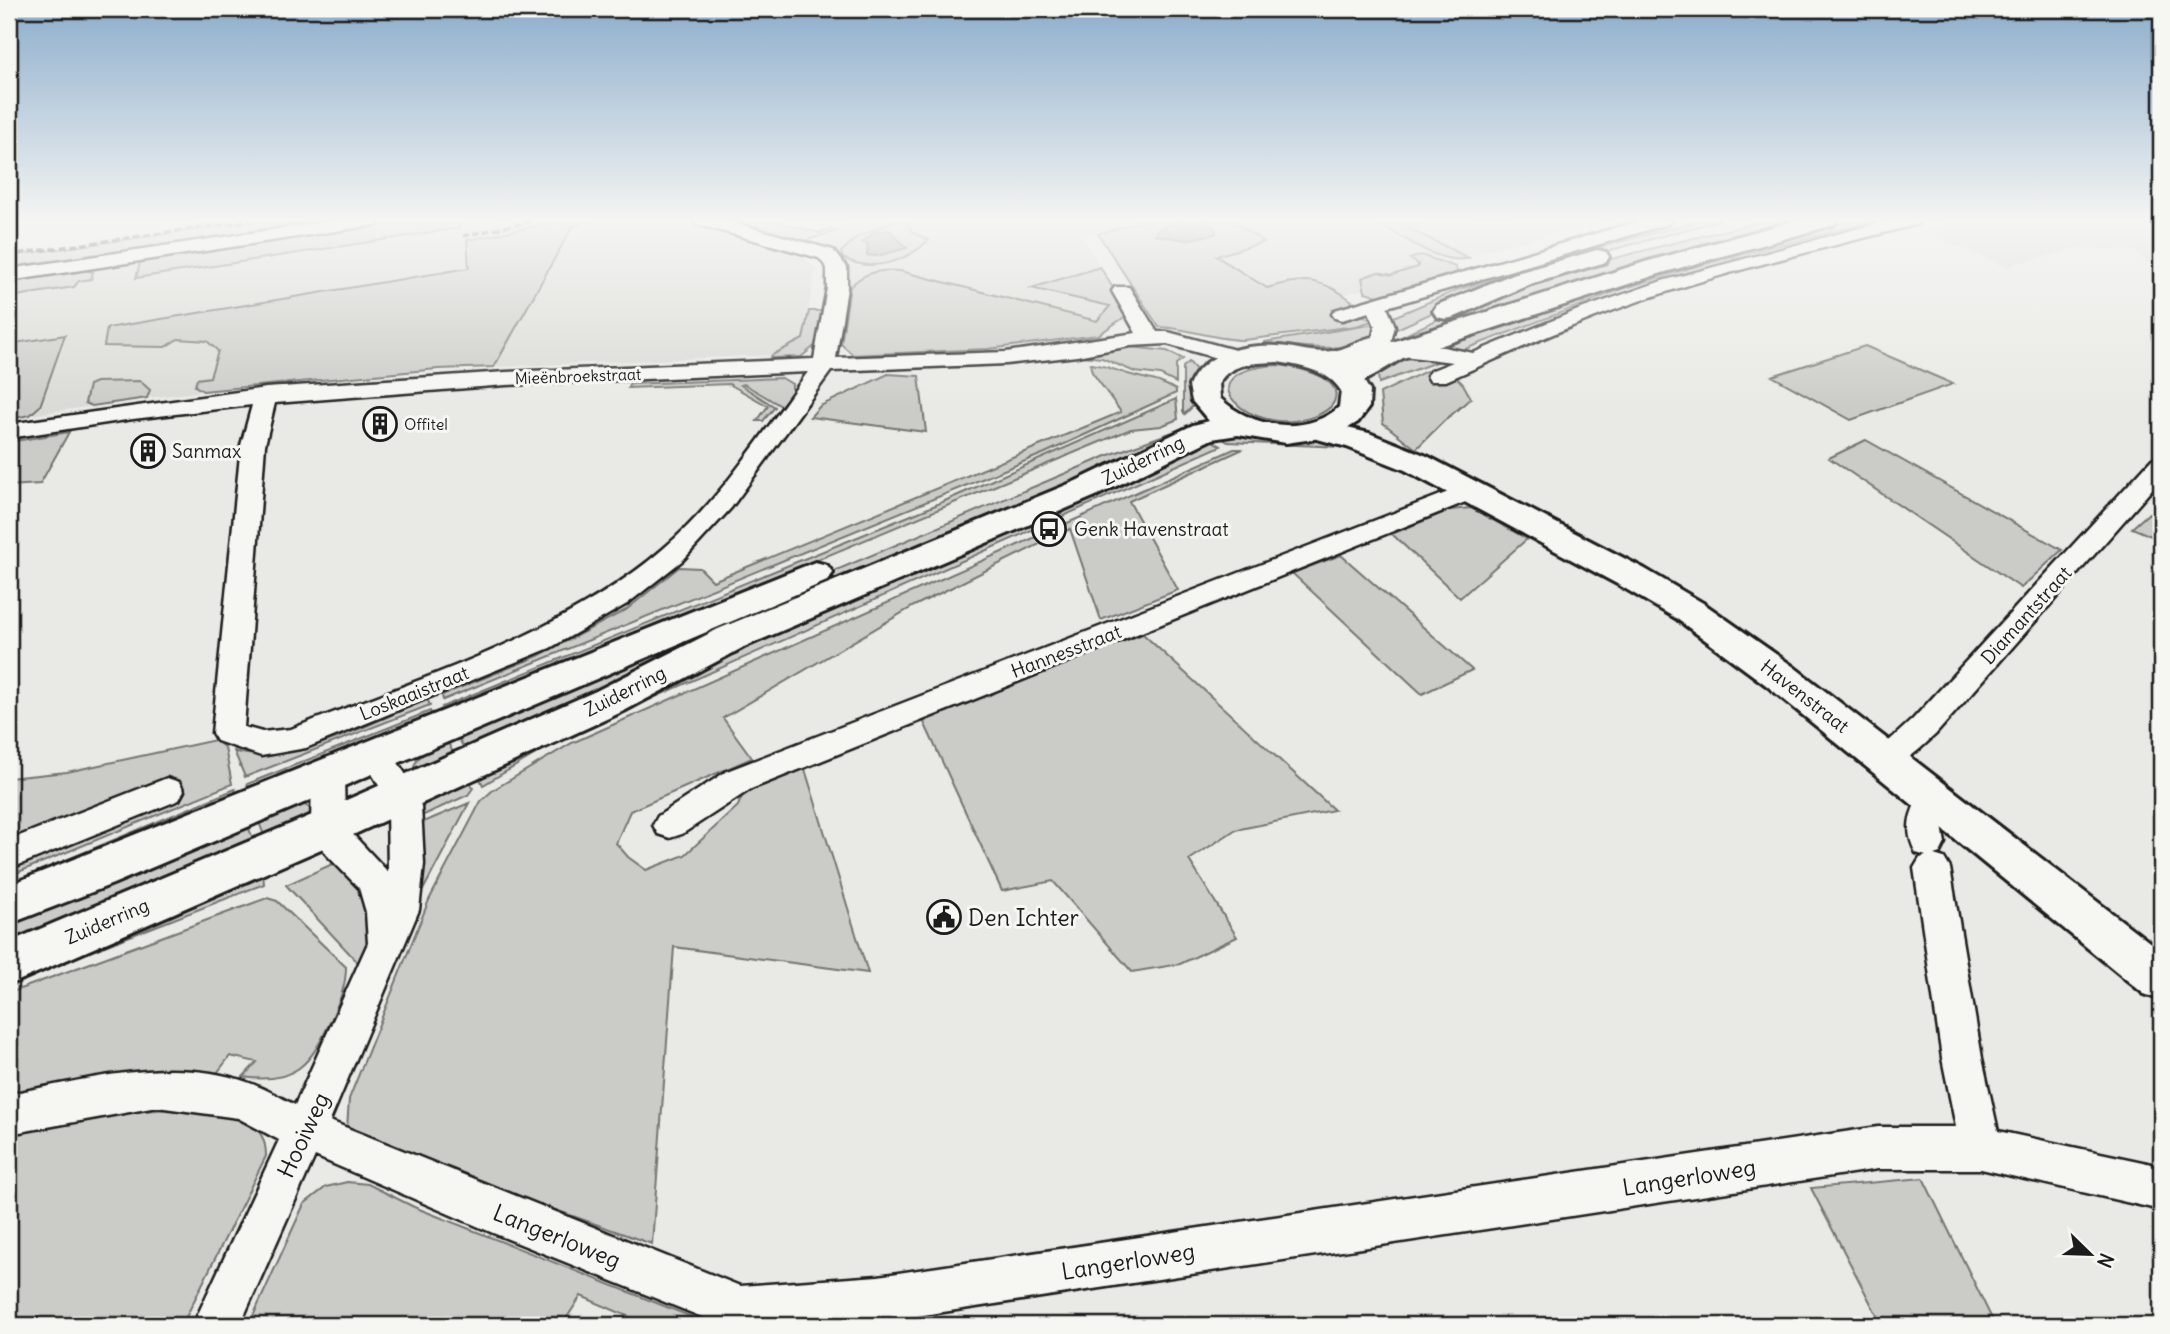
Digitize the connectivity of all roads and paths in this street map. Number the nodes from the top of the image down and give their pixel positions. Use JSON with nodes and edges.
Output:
{"nodes":[{"id":1,"x":837,"y":282,"type":"edge"},
{"id":2,"x":1453,"y":282,"type":"edge"},
{"id":3,"x":1514,"y":282,"type":"edge"},
{"id":4,"x":1600,"y":282,"type":"edge"},
{"id":5,"x":1679,"y":282,"type":"edge"},
{"id":6,"x":1122,"y":291,"type":"dead end"},
{"id":7,"x":1376,"y":305,"type":"junction"},
{"id":8,"x":1342,"y":314,"type":"dead end"},
{"id":9,"x":1148,"y":340,"type":"junction"},
{"id":10,"x":1393,"y":346,"type":"junction"},
{"id":11,"x":1238,"y":358,"type":"junction"},
{"id":12,"x":1475,"y":360,"type":"junction"},
{"id":13,"x":1316,"y":361,"type":"junction"},
{"id":14,"x":824,"y":366,"type":"junction"},
{"id":15,"x":1438,"y":376,"type":"dead end"},
{"id":16,"x":1348,"y":380,"type":"junction"},
{"id":17,"x":266,"y":395,"type":"junction"},
{"id":18,"x":1220,"y":401,"type":"junction"},
{"id":19,"x":1349,"y":414,"type":"junction"},
{"id":20,"x":1317,"y":430,"type":"junction"},
{"id":21,"x":9,"y":431,"type":"edge"},
{"id":22,"x":1416,"y":464,"type":"junction"},
{"id":23,"x":2161,"y":464,"type":"edge"},
{"id":24,"x":1469,"y":492,"type":"junction"},
{"id":25,"x":377,"y":755,"type":"junction"},
{"id":26,"x":1883,"y":757,"type":"junction"},
{"id":27,"x":328,"y":775,"type":"junction"},
{"id":28,"x":167,"y":792,"type":"dead end"},
{"id":29,"x":401,"y":795,"type":"junction"},
{"id":30,"x":670,"y":825,"type":"dead end"},
{"id":31,"x":328,"y":827,"type":"junction"},
{"id":32,"x":1932,"y":837,"type":"junction"},
{"id":33,"x":9,"y":855,"type":"edge"},
{"id":34,"x":9,"y":905,"type":"edge"},
{"id":35,"x":387,"y":944,"type":"junction"},
{"id":36,"x":9,"y":964,"type":"edge"},
{"id":37,"x":2161,"y":979,"type":"edge"},
{"id":38,"x":9,"y":1114,"type":"edge"},
{"id":39,"x":304,"y":1131,"type":"junction"},
{"id":40,"x":1981,"y":1148,"type":"junction"},
{"id":41,"x":2161,"y":1188,"type":"edge"},
{"id":42,"x":216,"y":1325,"type":"edge"}],
"edges":[{"from":1,"to":14,"type":"street"},
{"from":2,"to":7,"type":"street"},
{"from":3,"to":10,"type":"main road"},
{"from":4,"to":10,"type":"main road"},
{"from":5,"to":12,"type":"street"},
{"from":6,"to":9,"type":"street"},
{"from":7,"to":8,"type":"street"},
{"from":7,"to":10,"type":"street"},
{"from":9,"to":11,"type":"street","name":"Mieënbroekstraat"},
{"from":9,"to":14,"type":"street","name":"Mieënbroekstraat"},
{"from":9,"to":18,"type":"street"},
{"from":10,"to":12,"type":"street"},
{"from":10,"to":13,"type":"main road"},
{"from":10,"to":16,"type":"main road"},
{"from":11,"to":13,"type":"main road"},
{"from":11,"to":18,"type":"main road"},
{"from":12,"to":15,"type":"street"},
{"from":13,"to":16,"type":"main road"},
{"from":14,"to":17,"type":"street","name":"Mieënbroekstraat"},
{"from":14,"to":17,"type":"street","name":"Loskaaistraat"},
{"from":16,"to":19,"type":"main road"},
{"from":17,"to":21,"type":"street","name":"Mieënbroekstraat"},
{"from":18,"to":20,"type":"main road"},
{"from":18,"to":25,"type":"main road","name":"Zuiderring"},
{"from":18,"to":29,"type":"main road","name":"Zuiderring"},
{"from":19,"to":20,"type":"main road"},
{"from":19,"to":22,"type":"main road","name":"Havenstraat"},
{"from":20,"to":22,"type":"main road","name":"Havenstraat"},
{"from":22,"to":24,"type":"main road","name":"Havenstraat"},
{"from":23,"to":26,"type":"street","name":"Diamantstraat"},
{"from":24,"to":26,"type":"main road","name":"Havenstraat"},
{"from":24,"to":30,"type":"street","name":"Hannesstraat"},
{"from":25,"to":27,"type":"main road","name":"Zuiderring"},
{"from":25,"to":29,"type":"street","name":"Hooiweg"},
{"from":26,"to":32,"type":"main road","name":"Havenstraat"},
{"from":27,"to":31,"type":"street"},
{"from":27,"to":34,"type":"main road","name":"Zuiderring"},
{"from":28,"to":33,"type":"street"},
{"from":29,"to":31,"type":"main road","name":"Zuiderring"},
{"from":29,"to":35,"type":"street","name":"Hooiweg"},
{"from":31,"to":35,"type":"street"},
{"from":31,"to":36,"type":"main road","name":"Zuiderring"},
{"from":32,"to":37,"type":"main road","name":"Havenstraat"},
{"from":32,"to":40,"type":"street"},
{"from":35,"to":39,"type":"street","name":"Hooiweg"},
{"from":38,"to":39,"type":"street","name":"Langerloweg"},
{"from":39,"to":40,"type":"street","name":"Langerloweg"},
{"from":39,"to":42,"type":"street","name":"Hooiweg"},
{"from":40,"to":41,"type":"street","name":"Langerloweg"}]}
